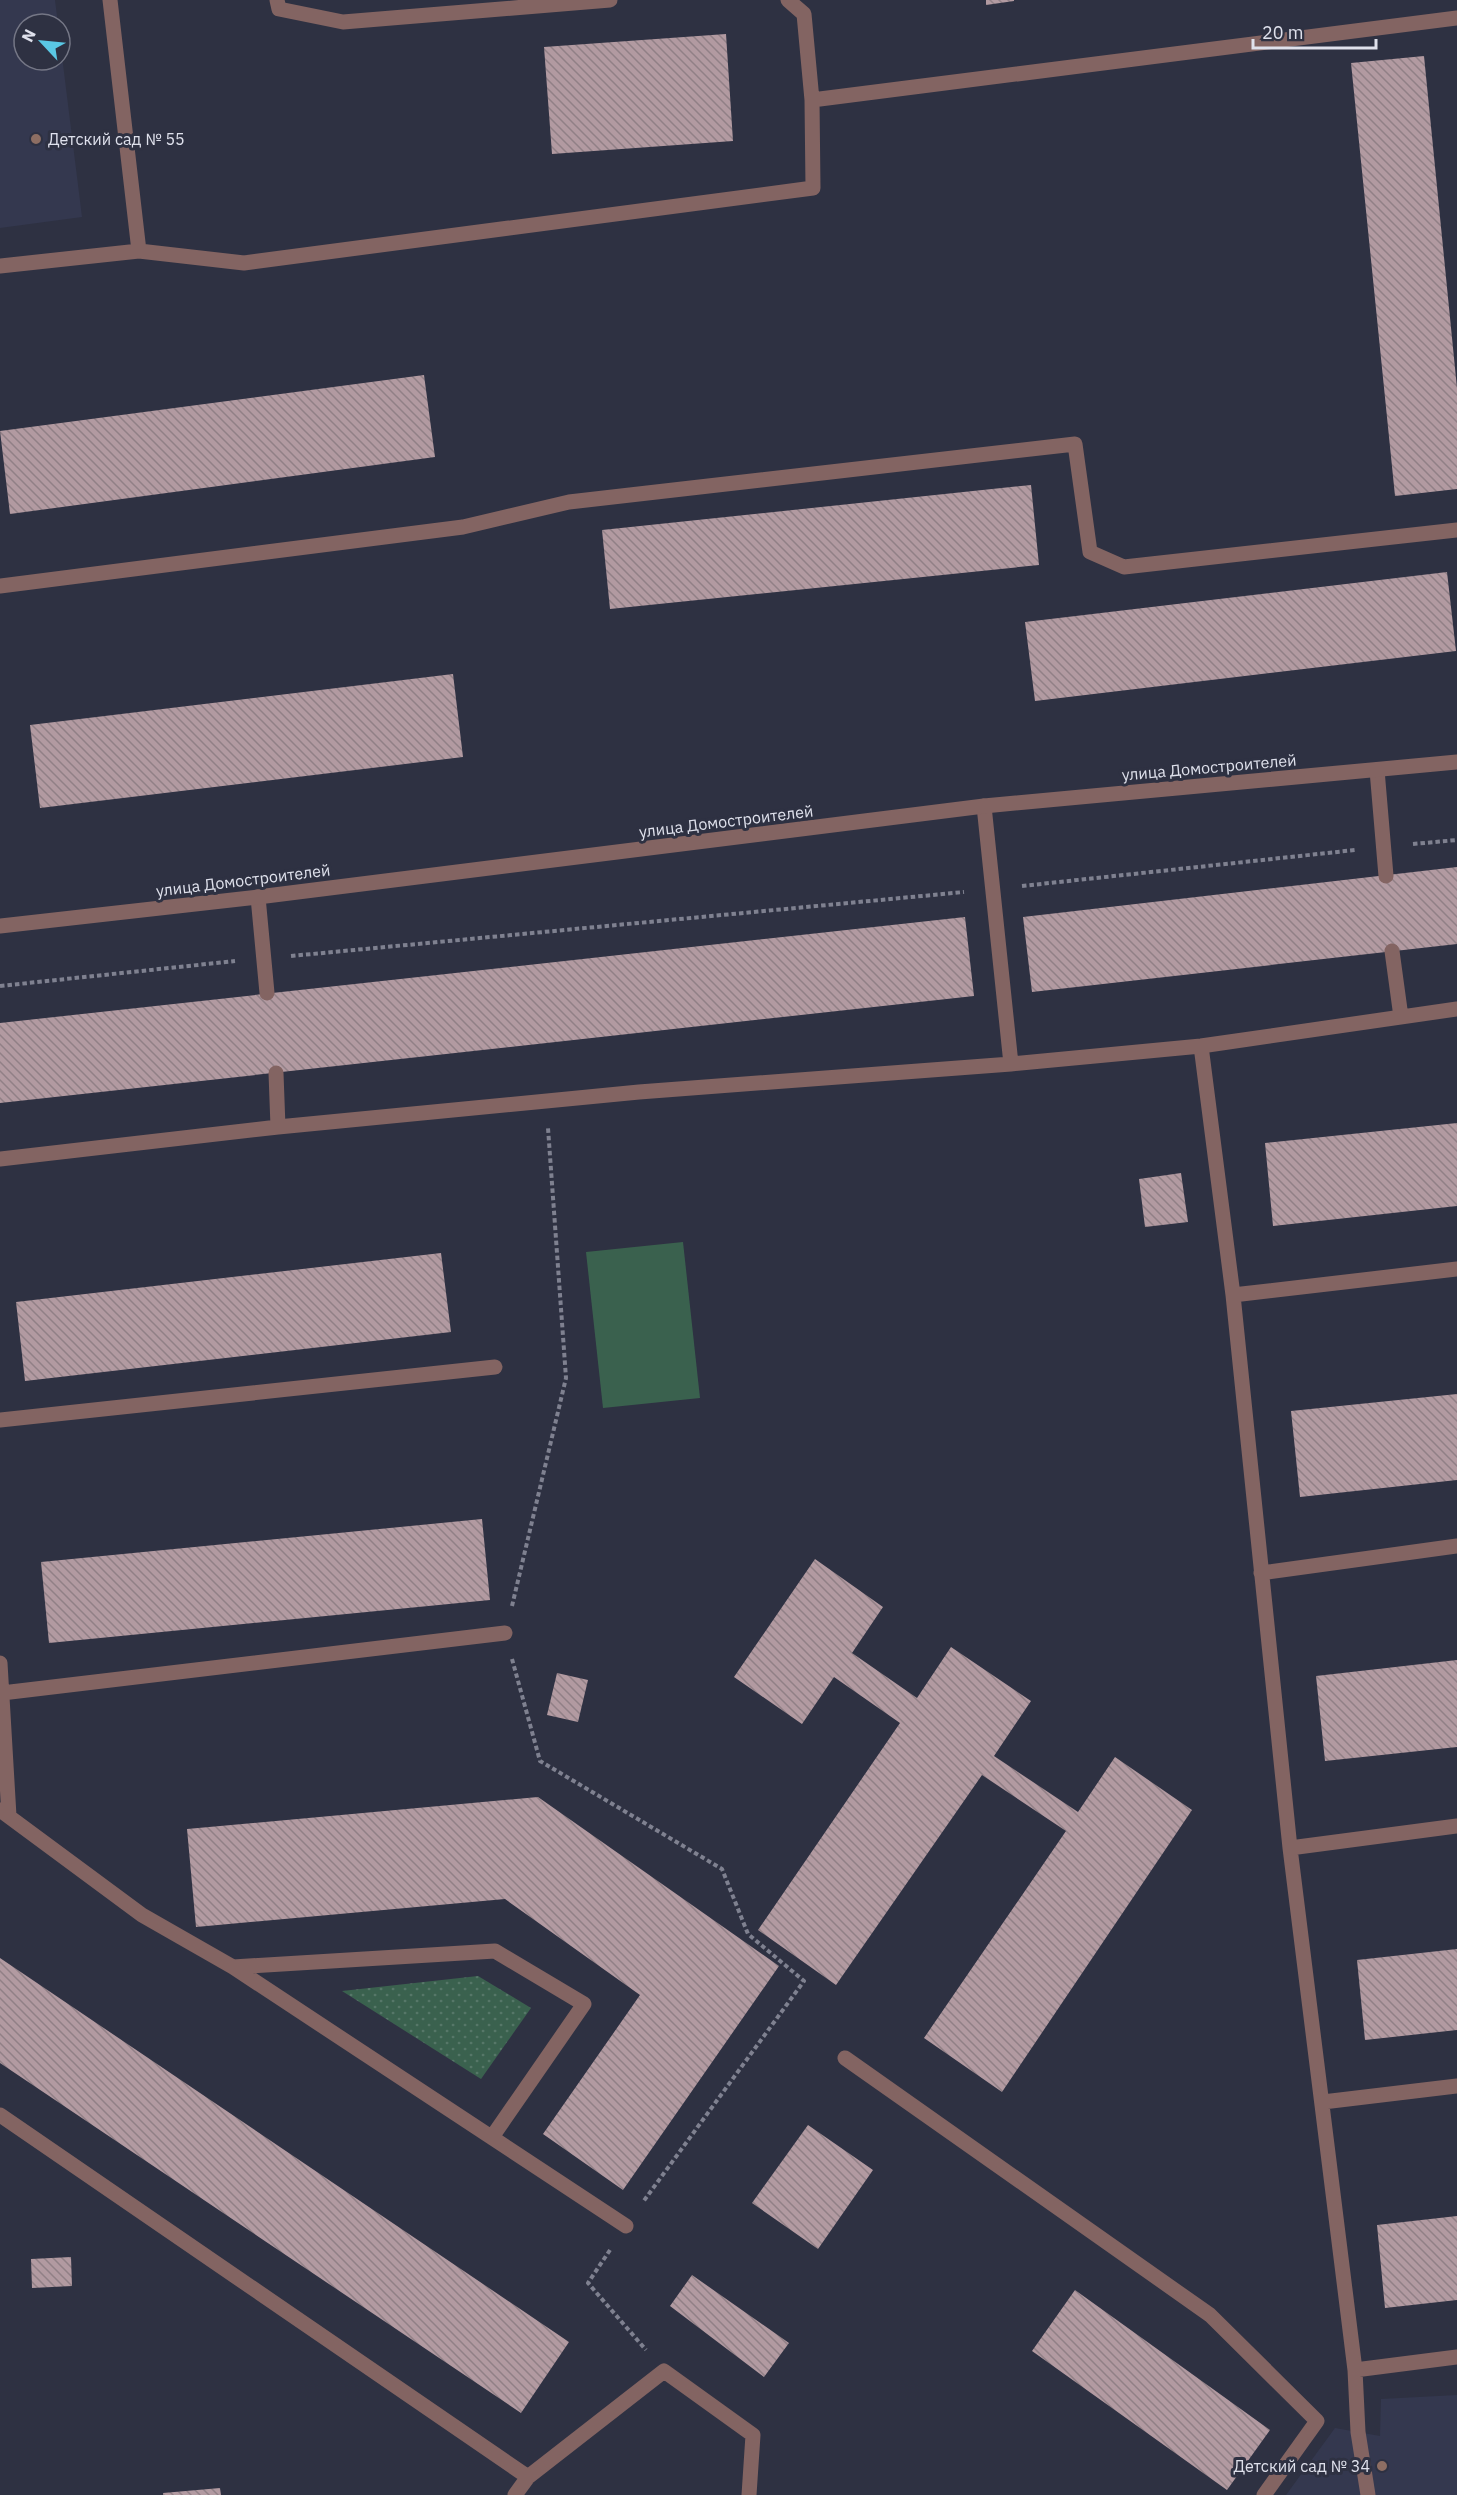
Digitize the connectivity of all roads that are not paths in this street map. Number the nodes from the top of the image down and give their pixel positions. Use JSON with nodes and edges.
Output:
{"nodes":[{"id":1,"x":110,"y":0,"type":"edge"},
{"id":2,"x":277,"y":0,"type":"edge"},
{"id":3,"x":610,"y":0,"type":"edge"},
{"id":4,"x":788,"y":0,"type":"edge"},
{"id":5,"x":593,"y":1,"type":"edge"},
{"id":6,"x":1457,"y":18,"type":"edge"},
{"id":7,"x":812,"y":100,"type":"junction"},
{"id":8,"x":139,"y":251,"type":"junction"},
{"id":9,"x":0,"y":266,"type":"edge"},
{"id":10,"x":1457,"y":530,"type":"edge"},
{"id":11,"x":0,"y":586,"type":"edge"},
{"id":12,"x":1457,"y":762,"type":"edge"},
{"id":13,"x":1377,"y":770,"type":"junction"},
{"id":14,"x":984,"y":806,"type":"junction"},
{"id":15,"x":1386,"y":876,"type":"dead end"},
{"id":16,"x":258,"y":897,"type":"junction"},
{"id":17,"x":0,"y":926,"type":"edge"},
{"id":18,"x":1392,"y":951,"type":"dead end"},
{"id":19,"x":267,"y":993,"type":"dead end"},
{"id":20,"x":1457,"y":1009,"type":"edge"},
{"id":21,"x":1401,"y":1017,"type":"junction"},
{"id":22,"x":1201,"y":1047,"type":"junction"},
{"id":23,"x":1011,"y":1064,"type":"junction"},
{"id":24,"x":276,"y":1073,"type":"dead end"},
{"id":25,"x":278,"y":1127,"type":"junction"},
{"id":26,"x":0,"y":1160,"type":"edge"},
{"id":27,"x":1457,"y":1269,"type":"edge"},
{"id":28,"x":1233,"y":1295,"type":"junction"},
{"id":29,"x":495,"y":1367,"type":"dead end"},
{"id":30,"x":0,"y":1420,"type":"edge"},
{"id":31,"x":1457,"y":1546,"type":"edge"},
{"id":32,"x":1261,"y":1573,"type":"junction"},
{"id":33,"x":505,"y":1633,"type":"road end"},
{"id":34,"x":0,"y":1663,"type":"edge"},
{"id":35,"x":2,"y":1693,"type":"junction"},
{"id":36,"x":4,"y":1813,"type":"edge"},
{"id":37,"x":1457,"y":1826,"type":"edge"},
{"id":38,"x":1290,"y":1848,"type":"junction"},
{"id":39,"x":232,"y":1967,"type":"junction"},
{"id":40,"x":845,"y":2058,"type":"dead end"},
{"id":41,"x":1457,"y":2086,"type":"edge"},
{"id":42,"x":1323,"y":2102,"type":"junction"},
{"id":43,"x":0,"y":2115,"type":"edge"},
{"id":44,"x":492,"y":2137,"type":"junction"},
{"id":45,"x":626,"y":2226,"type":"road end"},
{"id":46,"x":1457,"y":2357,"type":"edge"},
{"id":47,"x":1355,"y":2370,"type":"junction"},
{"id":48,"x":528,"y":2477,"type":"junction"},
{"id":49,"x":515,"y":2495,"type":"edge"},
{"id":50,"x":749,"y":2495,"type":"edge"},
{"id":51,"x":1264,"y":2495,"type":"edge"},
{"id":52,"x":1368,"y":2495,"type":"edge"}],
"edges":[{"from":1,"to":8,"type":"street"},
{"from":2,"to":5,"type":"street"},
{"from":3,"to":5,"type":"street"},
{"from":4,"to":7,"type":"street"},
{"from":6,"to":7,"type":"street"},
{"from":7,"to":8,"type":"street"},
{"from":8,"to":9,"type":"street"},
{"from":10,"to":11,"type":"street"},
{"from":12,"to":13,"type":"street","name":"улица Домостроителей"},
{"from":13,"to":14,"type":"street","name":"улица Домостроителей"},
{"from":13,"to":15,"type":"street"},
{"from":14,"to":16,"type":"street","name":"улица Домостроителей"},
{"from":14,"to":23,"type":"street"},
{"from":16,"to":17,"type":"street","name":"улица Домостроителей"},
{"from":16,"to":19,"type":"street"},
{"from":18,"to":21,"type":"street"},
{"from":20,"to":21,"type":"street"},
{"from":21,"to":22,"type":"street"},
{"from":22,"to":23,"type":"street"},
{"from":22,"to":28,"type":"street"},
{"from":23,"to":25,"type":"street"},
{"from":24,"to":25,"type":"street"},
{"from":25,"to":26,"type":"street"},
{"from":27,"to":28,"type":"street"},
{"from":28,"to":32,"type":"street"},
{"from":29,"to":30,"type":"street"},
{"from":31,"to":32,"type":"street"},
{"from":32,"to":38,"type":"street"},
{"from":33,"to":35,"type":"street"},
{"from":34,"to":35,"type":"street"},
{"from":35,"to":36,"type":"street"},
{"from":36,"to":39,"type":"street"},
{"from":37,"to":38,"type":"street"},
{"from":38,"to":42,"type":"street"},
{"from":39,"to":44,"type":"street"},
{"from":39,"to":44,"type":"street"},
{"from":40,"to":51,"type":"street"},
{"from":41,"to":42,"type":"street"},
{"from":42,"to":47,"type":"street"},
{"from":43,"to":48,"type":"street"},
{"from":44,"to":45,"type":"street"},
{"from":46,"to":47,"type":"street"},
{"from":47,"to":52,"type":"street"},
{"from":48,"to":49,"type":"street"},
{"from":48,"to":50,"type":"street"}]}
